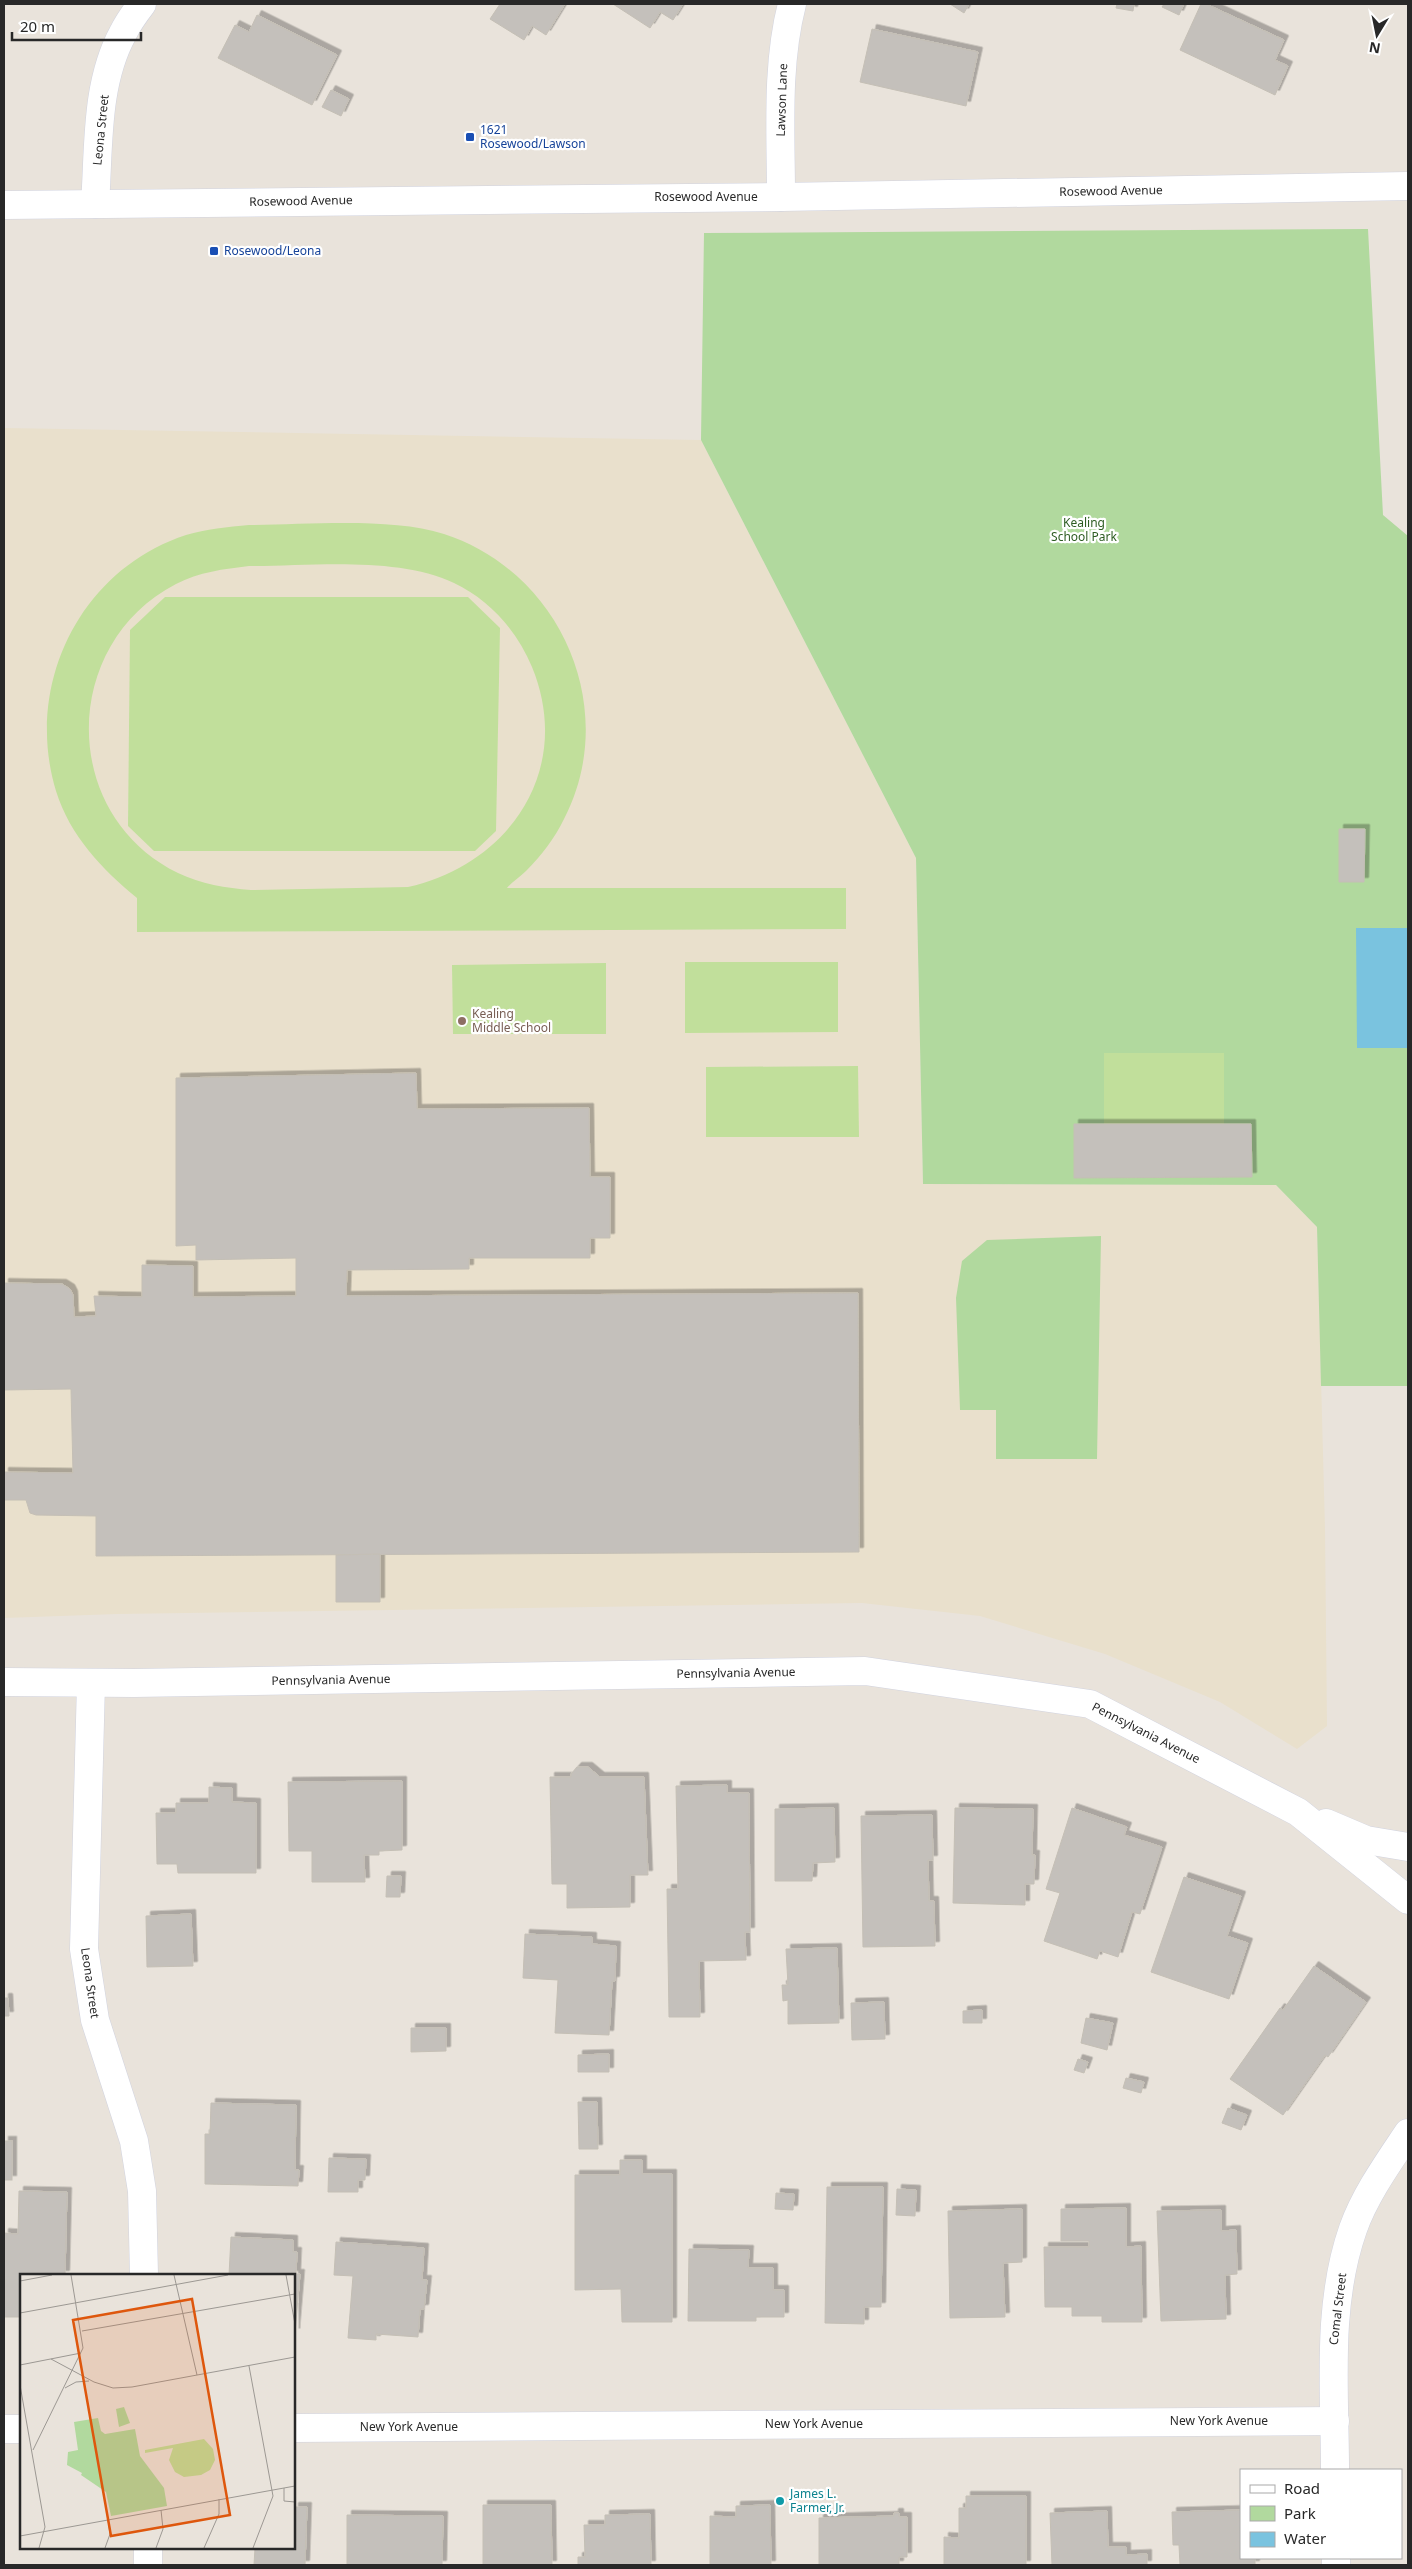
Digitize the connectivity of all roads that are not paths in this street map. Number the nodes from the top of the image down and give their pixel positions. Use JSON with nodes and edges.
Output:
{"nodes":[{"id":1,"x":142,"y":4,"type":"edge"},
{"id":2,"x":792,"y":4,"type":"edge"},
{"id":3,"x":1408,"y":186,"type":"edge"},
{"id":4,"x":781,"y":197,"type":"junction"},
{"id":5,"x":4,"y":204,"type":"edge"},
{"id":6,"x":95,"y":204,"type":"junction"},
{"id":7,"x":4,"y":1682,"type":"edge"},
{"id":8,"x":92,"y":1683,"type":"junction"},
{"id":9,"x":1298,"y":1812,"type":"junction"},
{"id":10,"x":1408,"y":1847,"type":"edge"},
{"id":11,"x":1408,"y":1900,"type":"edge"},
{"id":12,"x":1408,"y":2133,"type":"edge"},
{"id":13,"x":1396,"y":2168,"type":"edge"},
{"id":14,"x":144,"y":2274,"type":"edge"},
{"id":15,"x":1335,"y":2421,"type":"junction"},
{"id":16,"x":295,"y":2428,"type":"edge"},
{"id":17,"x":4,"y":2429,"type":"edge"},
{"id":18,"x":20,"y":2429,"type":"edge"},
{"id":19,"x":1336,"y":2469,"type":"edge"},
{"id":20,"x":148,"y":2549,"type":"edge"},
{"id":21,"x":148,"y":2565,"type":"edge"}],
"edges":[{"from":1,"to":6,"type":"street","name":"Leona Street"},
{"from":2,"to":4,"type":"street","name":"Lawson Lane"},
{"from":3,"to":4,"type":"street","name":"Rosewood Avenue"},
{"from":4,"to":6,"type":"street","name":"Rosewood Avenue"},
{"from":5,"to":6,"type":"street","name":"Rosewood Avenue"},
{"from":7,"to":8,"type":"street","name":"Pennsylvania Avenue"},
{"from":8,"to":9,"type":"street","name":"Pennsylvania Avenue"},
{"from":8,"to":14,"type":"street","name":"Leona Street"},
{"from":9,"to":10,"type":"street"},
{"from":9,"to":11,"type":"street","name":"Pennsylvania Avenue"},
{"from":12,"to":13,"type":"street","name":"Comal Street"},
{"from":13,"to":15,"type":"street","name":"Comal Street"},
{"from":15,"to":16,"type":"street","name":"New York Avenue"},
{"from":15,"to":19,"type":"street","name":"Comal Street"},
{"from":17,"to":18,"type":"street"},
{"from":20,"to":21,"type":"street"}]}
